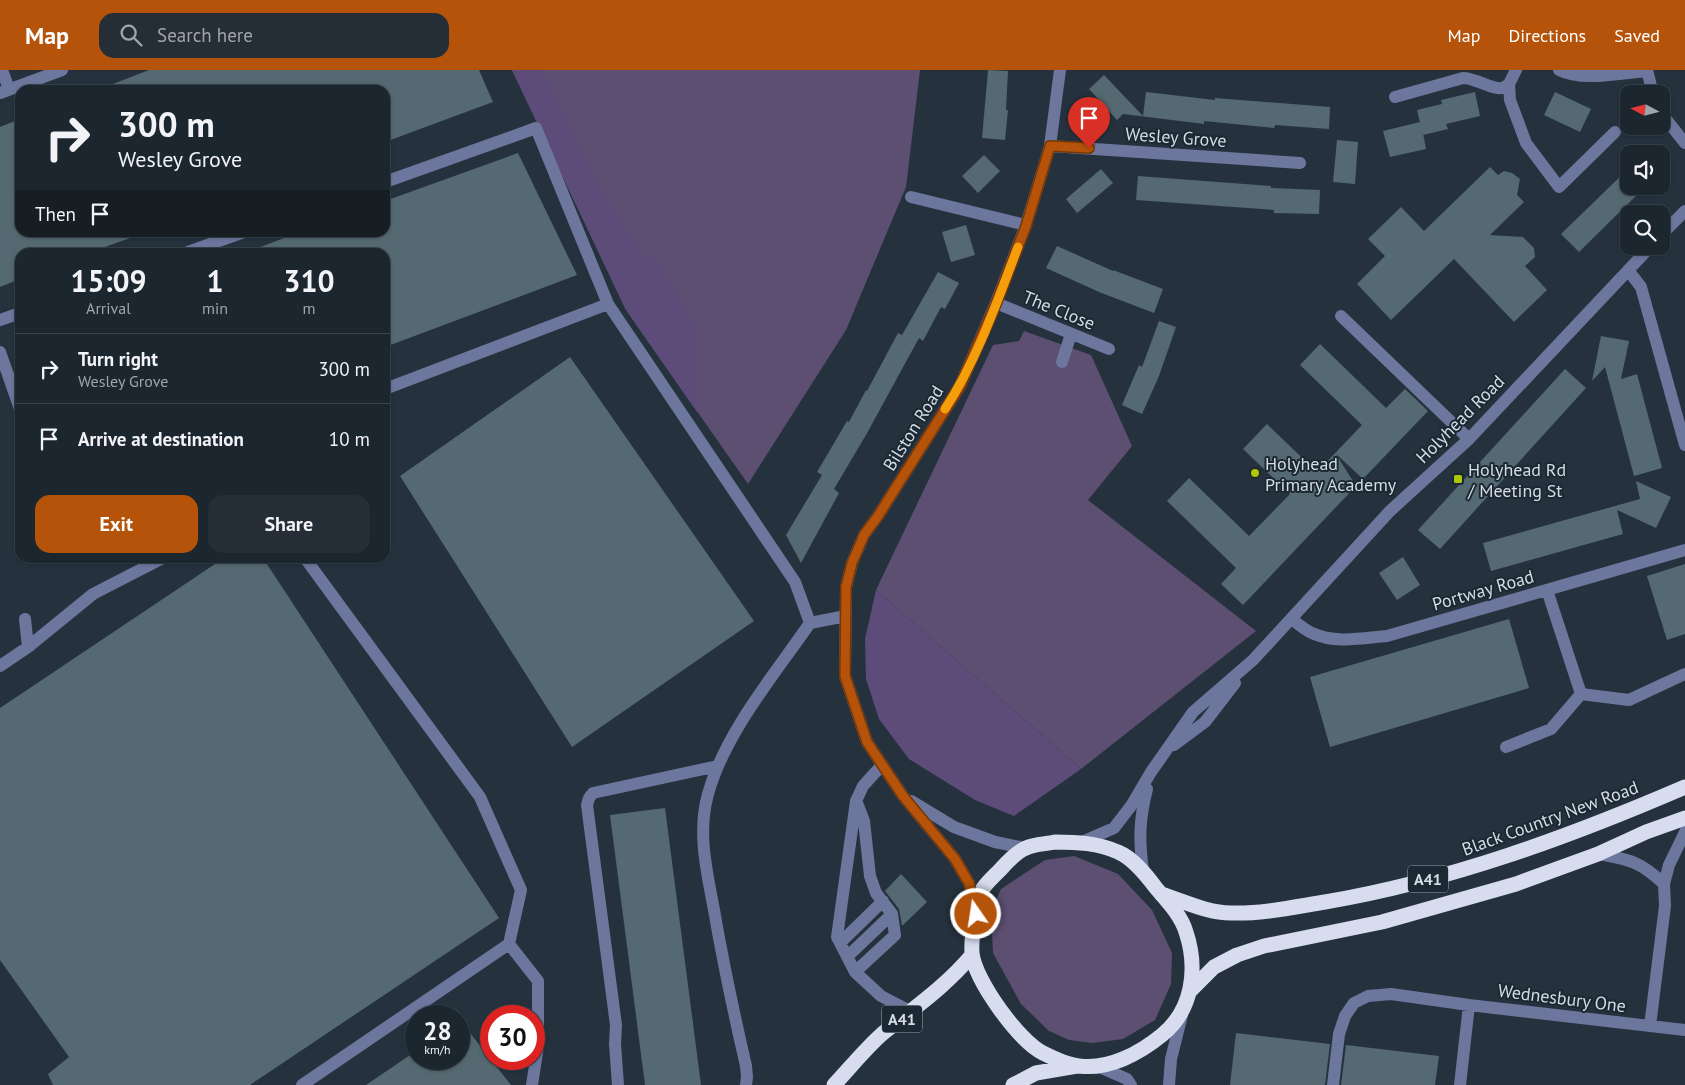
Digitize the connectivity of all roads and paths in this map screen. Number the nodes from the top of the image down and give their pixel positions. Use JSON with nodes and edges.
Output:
{"nodes":[{"id":1,"x":2,"y":70,"type":"edge"},
{"id":2,"x":62,"y":70,"type":"edge"},
{"id":3,"x":1060,"y":70,"type":"edge"},
{"id":4,"x":1516,"y":70,"type":"edge"},
{"id":5,"x":1647,"y":70,"type":"edge"},
{"id":6,"x":1565,"y":72,"type":"edge"},
{"id":7,"x":1453,"y":75,"type":"edge"},
{"id":8,"x":1509,"y":84,"type":"junction"},
{"id":9,"x":21,"y":85,"type":"edge"},
{"id":10,"x":1651,"y":85,"type":"edge"},
{"id":11,"x":5,"y":91,"type":"edge"},
{"id":12,"x":1395,"y":97,"type":"dead end"},
{"id":13,"x":1670,"y":124,"type":"edge"},
{"id":14,"x":1615,"y":132,"type":"dead end"},
{"id":15,"x":1685,"y":143,"type":"edge"},
{"id":16,"x":1050,"y":146,"type":"junction"},
{"id":17,"x":1300,"y":163,"type":"dead end"},
{"id":18,"x":390,"y":180,"type":"edge"},
{"id":19,"x":911,"y":197,"type":"dead end"},
{"id":20,"x":1685,"y":211,"type":"edge"},
{"id":21,"x":1026,"y":226,"type":"junction"},
{"id":22,"x":1670,"y":226,"type":"edge"},
{"id":23,"x":230,"y":237,"type":"edge"},
{"id":24,"x":199,"y":248,"type":"edge"},
{"id":25,"x":1642,"y":255,"type":"edge"},
{"id":26,"x":1628,"y":270,"type":"junction"},
{"id":27,"x":608,"y":304,"type":"junction"},
{"id":28,"x":996,"y":304,"type":"junction"},
{"id":29,"x":15,"y":315,"type":"edge"},
{"id":30,"x":1341,"y":316,"type":"dead end"},
{"id":31,"x":0,"y":320,"type":"edge"},
{"id":32,"x":1071,"y":334,"type":"junction"},
{"id":33,"x":1109,"y":349,"type":"dead end"},
{"id":34,"x":0,"y":352,"type":"edge"},
{"id":35,"x":1062,"y":362,"type":"dead end"},
{"id":36,"x":390,"y":388,"type":"edge"},
{"id":37,"x":15,"y":395,"type":"edge"},
{"id":38,"x":1469,"y":438,"type":"junction"},
{"id":39,"x":1685,"y":445,"type":"edge"},
{"id":40,"x":1685,"y":550,"type":"edge"},
{"id":41,"x":153,"y":563,"type":"edge"},
{"id":42,"x":309,"y":563,"type":"edge"},
{"id":43,"x":1547,"y":590,"type":"junction"},
{"id":44,"x":846,"y":616,"type":"junction"},
{"id":45,"x":25,"y":619,"type":"dead end"},
{"id":46,"x":1292,"y":619,"type":"junction"},
{"id":47,"x":810,"y":623,"type":"junction"},
{"id":48,"x":28,"y":647,"type":"junction"},
{"id":49,"x":0,"y":666,"type":"edge"},
{"id":50,"x":1685,"y":674,"type":"edge"},
{"id":51,"x":1581,"y":694,"type":"junction"},
{"id":52,"x":1506,"y":747,"type":"dead end"},
{"id":53,"x":882,"y":765,"type":"junction"},
{"id":54,"x":718,"y":766,"type":"junction"},
{"id":55,"x":1151,"y":772,"type":"junction"},
{"id":56,"x":1685,"y":787,"type":"edge"},
{"id":57,"x":903,"y":796,"type":"junction"},
{"id":58,"x":856,"y":801,"type":"junction"},
{"id":59,"x":1685,"y":818,"type":"edge"},
{"id":60,"x":1685,"y":832,"type":"edge"},
{"id":61,"x":1082,"y":842,"type":"junction"},
{"id":62,"x":1025,"y":848,"type":"junction"},
{"id":63,"x":1598,"y":854,"type":"junction"},
{"id":64,"x":1143,"y":871,"type":"junction"},
{"id":65,"x":1664,"y":884,"type":"junction"},
{"id":66,"x":1161,"y":894,"type":"junction"},
{"id":67,"x":883,"y":901,"type":"junction"},
{"id":68,"x":892,"y":914,"type":"junction"},
{"id":69,"x":976,"y":914,"type":"junction"},
{"id":70,"x":840,"y":943,"type":"junction"},
{"id":71,"x":510,"y":944,"type":"junction"},
{"id":72,"x":972,"y":955,"type":"junction"},
{"id":73,"x":847,"y":957,"type":"junction"},
{"id":74,"x":855,"y":972,"type":"junction"},
{"id":75,"x":1191,"y":990,"type":"junction"},
{"id":76,"x":1469,"y":1005,"type":"junction"},
{"id":77,"x":1183,"y":1010,"type":"junction"},
{"id":78,"x":912,"y":1012,"type":"junction"},
{"id":79,"x":1650,"y":1026,"type":"junction"},
{"id":80,"x":1685,"y":1030,"type":"edge"},
{"id":81,"x":1078,"y":1066,"type":"junction"},
{"id":82,"x":1097,"y":1066,"type":"junction"},
{"id":83,"x":302,"y":1085,"type":"edge"},
{"id":84,"x":532,"y":1085,"type":"edge"},
{"id":85,"x":618,"y":1085,"type":"edge"},
{"id":86,"x":746,"y":1085,"type":"edge"},
{"id":87,"x":834,"y":1085,"type":"edge"},
{"id":88,"x":1013,"y":1085,"type":"edge"},
{"id":89,"x":1131,"y":1085,"type":"edge"},
{"id":90,"x":1169,"y":1085,"type":"edge"},
{"id":91,"x":1333,"y":1085,"type":"edge"},
{"id":92,"x":1460,"y":1085,"type":"edge"}],
"edges":[{"from":1,"to":11,"type":"street"},
{"from":2,"to":9,"type":"street"},
{"from":3,"to":16,"type":"street","name":"Bilston Road"},
{"from":4,"to":8,"type":"street"},
{"from":5,"to":6,"type":"street"},
{"from":5,"to":10,"type":"street"},
{"from":7,"to":8,"type":"street"},
{"from":7,"to":12,"type":"street"},
{"from":8,"to":14,"type":"street"},
{"from":13,"to":15,"type":"street"},
{"from":16,"to":17,"type":"street","name":"Wesley Grove"},
{"from":16,"to":21,"type":"street","name":"Bilston Road"},
{"from":18,"to":27,"type":"street"},
{"from":19,"to":21,"type":"street"},
{"from":20,"to":22,"type":"street"},
{"from":21,"to":28,"type":"street","name":"Bilston Road"},
{"from":23,"to":24,"type":"street"},
{"from":25,"to":26,"type":"street","name":"Holyhead Road"},
{"from":26,"to":38,"type":"street","name":"Holyhead Road"},
{"from":26,"to":39,"type":"street"},
{"from":27,"to":36,"type":"street"},
{"from":27,"to":47,"type":"street"},
{"from":28,"to":32,"type":"street","name":"The Close"},
{"from":28,"to":44,"type":"street","name":"Bilston Road"},
{"from":29,"to":31,"type":"street"},
{"from":30,"to":38,"type":"street"},
{"from":32,"to":33,"type":"street","name":"The Close"},
{"from":32,"to":35,"type":"street"},
{"from":34,"to":37,"type":"street"},
{"from":38,"to":46,"type":"street","name":"Holyhead Road"},
{"from":40,"to":43,"type":"street","name":"Portway Road"},
{"from":41,"to":48,"type":"street"},
{"from":42,"to":71,"type":"street"},
{"from":43,"to":46,"type":"street","name":"Portway Road"},
{"from":43,"to":51,"type":"street"},
{"from":44,"to":47,"type":"street"},
{"from":44,"to":53,"type":"street","name":"Bilston Road"},
{"from":45,"to":48,"type":"street"},
{"from":46,"to":55,"type":"street","name":"Holyhead Road"},
{"from":47,"to":54,"type":"street"},
{"from":48,"to":49,"type":"street"},
{"from":50,"to":51,"type":"street"},
{"from":51,"to":52,"type":"street"},
{"from":53,"to":57,"type":"street","name":"Bilston Road"},
{"from":53,"to":58,"type":"street"},
{"from":54,"to":85,"type":"street"},
{"from":54,"to":86,"type":"street"},
{"from":55,"to":61,"type":"street","name":"Holyhead Road"},
{"from":55,"to":64,"type":"street","name":"Holyhead Road"},
{"from":56,"to":66,"type":"highway","name":"Black Country New Road","number":"A41"},
{"from":57,"to":62,"type":"street","name":"Bilston Road"},
{"from":57,"to":69,"type":"street","name":"Bilston Road"},
{"from":58,"to":67,"type":"street"},
{"from":58,"to":70,"type":"street"},
{"from":59,"to":63,"type":"highway","number":"A41"},
{"from":60,"to":65,"type":"street"},
{"from":61,"to":62,"type":"highway","number":"A41"},
{"from":61,"to":64,"type":"highway","number":"A41"},
{"from":62,"to":69,"type":"highway","number":"A41"},
{"from":63,"to":65,"type":"street"},
{"from":63,"to":75,"type":"highway","number":"A41"},
{"from":64,"to":66,"type":"highway","number":"A41"},
{"from":65,"to":79,"type":"street"},
{"from":66,"to":75,"type":"highway","number":"A41"},
{"from":67,"to":68,"type":"street"},
{"from":67,"to":70,"type":"street"},
{"from":68,"to":73,"type":"street"},
{"from":68,"to":74,"type":"street"},
{"from":69,"to":72,"type":"highway","number":"A41"},
{"from":70,"to":73,"type":"street"},
{"from":71,"to":83,"type":"street"},
{"from":71,"to":84,"type":"street"},
{"from":72,"to":78,"type":"highway","number":"A41"},
{"from":72,"to":81,"type":"highway","number":"A41"},
{"from":73,"to":74,"type":"street"},
{"from":74,"to":78,"type":"street"},
{"from":75,"to":77,"type":"highway","number":"A41"},
{"from":76,"to":79,"type":"street","name":"Wednesbury One"},
{"from":76,"to":91,"type":"street","name":"Wednesbury One"},
{"from":76,"to":92,"type":"street"},
{"from":77,"to":82,"type":"highway","number":"A41"},
{"from":77,"to":90,"type":"street"},
{"from":78,"to":87,"type":"highway","number":"A41"},
{"from":79,"to":80,"type":"street","name":"Wednesbury One"},
{"from":81,"to":82,"type":"highway","number":"A41"},
{"from":81,"to":88,"type":"highway","number":"A41"},
{"from":82,"to":89,"type":"street"}]}
